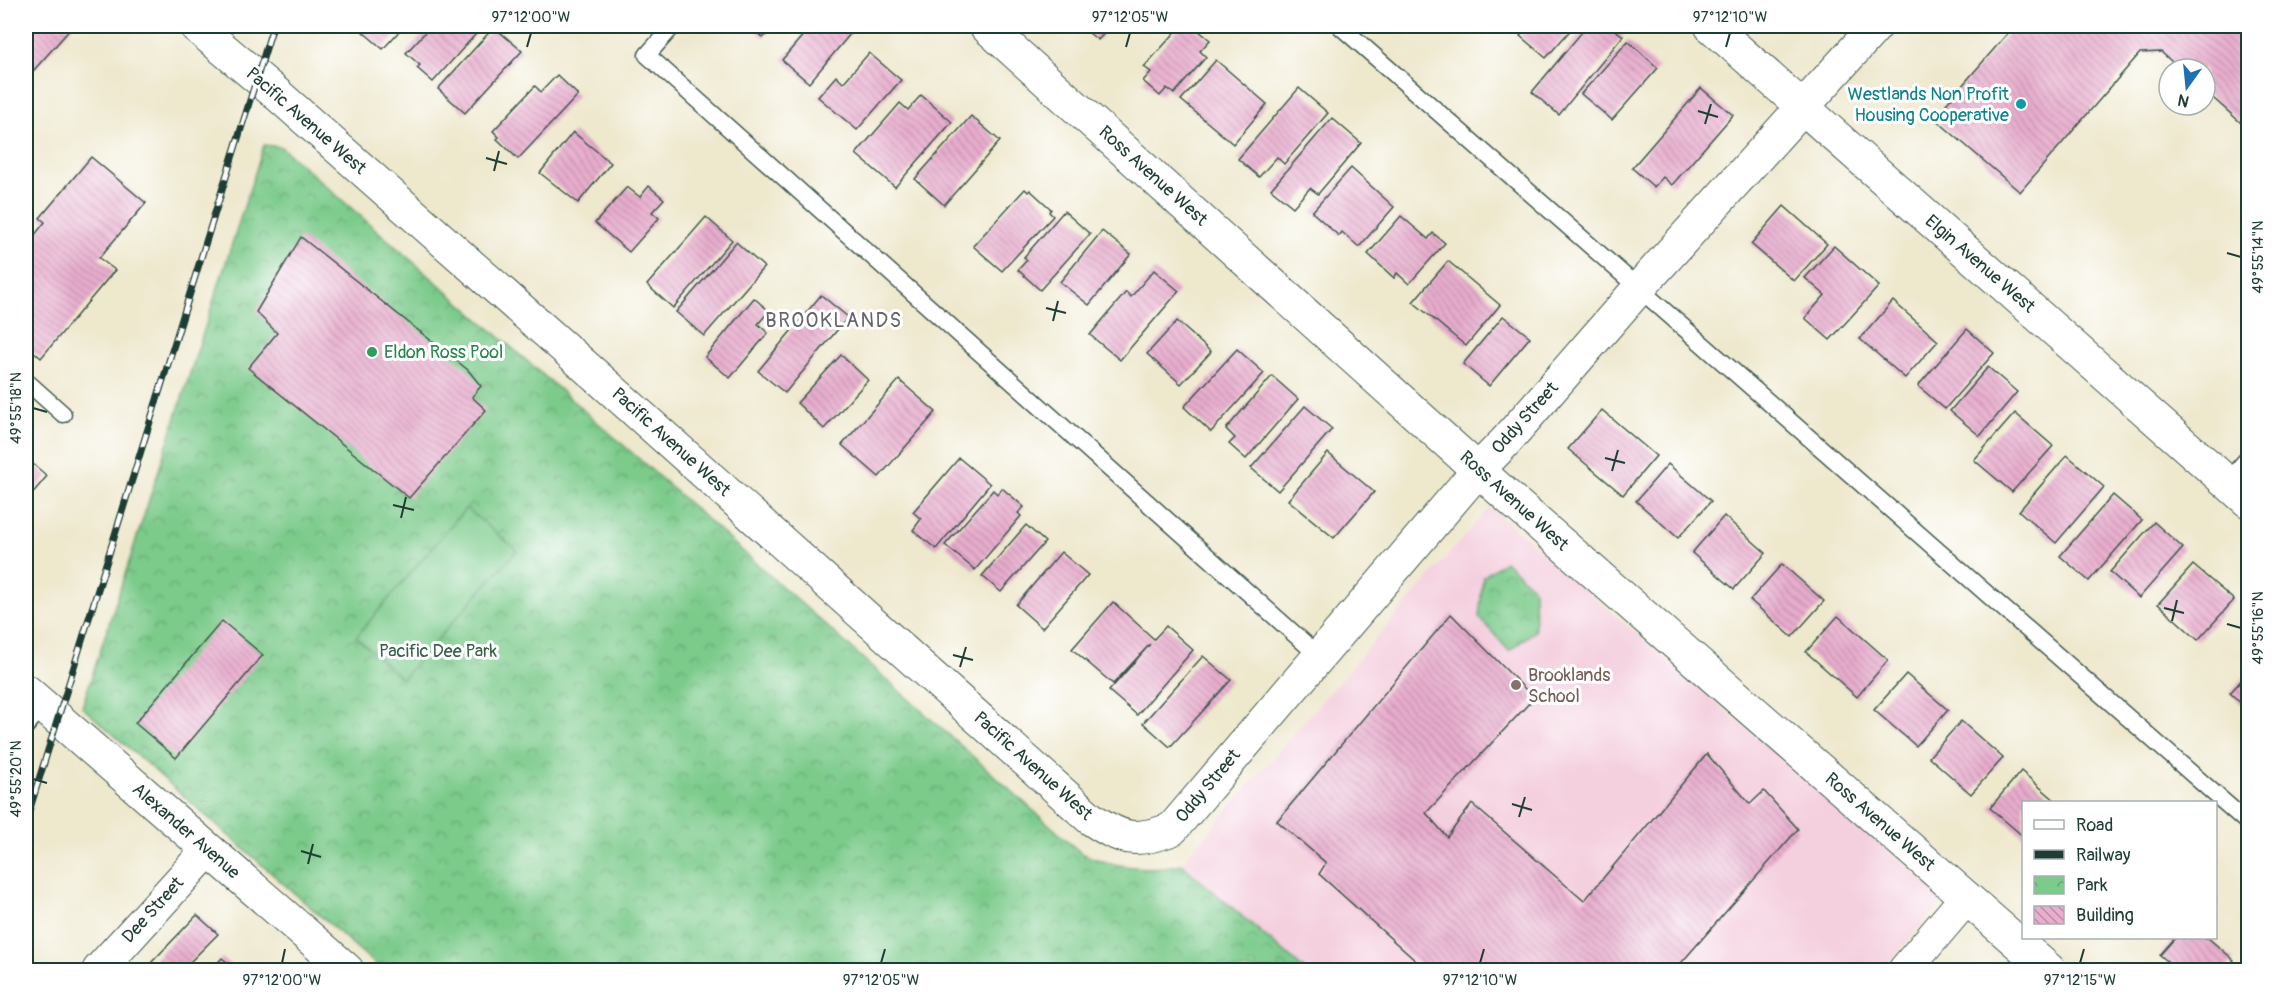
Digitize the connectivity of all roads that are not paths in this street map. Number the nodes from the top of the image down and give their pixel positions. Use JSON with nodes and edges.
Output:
{"nodes":[{"id":1,"x":196,"y":26,"type":"edge"},
{"id":2,"x":674,"y":26,"type":"edge"},
{"id":3,"x":986,"y":26,"type":"edge"},
{"id":4,"x":1340,"y":26,"type":"edge"},
{"id":5,"x":1711,"y":26,"type":"edge"},
{"id":6,"x":1876,"y":26,"type":"edge"},
{"id":7,"x":1802,"y":105,"type":"junction"},
{"id":8,"x":1639,"y":288,"type":"junction"},
{"id":9,"x":26,"y":381,"type":"edge"},
{"id":10,"x":63,"y":414,"type":"dead end"},
{"id":11,"x":2248,"y":458,"type":"edge"},
{"id":12,"x":1479,"y":470,"type":"junction"},
{"id":13,"x":2238,"y":492,"type":"edge"},
{"id":14,"x":1319,"y":656,"type":"junction"},
{"id":15,"x":31,"y":708,"type":"edge"},
{"id":16,"x":2248,"y":823,"type":"edge"},
{"id":17,"x":1153,"y":836,"type":"joint"},
{"id":18,"x":208,"y":850,"type":"junction"},
{"id":19,"x":1966,"y":898,"type":"junction"},
{"id":20,"x":99,"y":970,"type":"edge"},
{"id":21,"x":347,"y":970,"type":"edge"},
{"id":22,"x":1905,"y":970,"type":"edge"},
{"id":23,"x":2049,"y":970,"type":"edge"}],
"edges":[{"from":1,"to":17,"type":"street","name":"Pacific Avenue West"},
{"from":2,"to":14,"type":"lane"},
{"from":3,"to":12,"type":"street","name":"Ross Avenue West"},
{"from":4,"to":8,"type":"lane"},
{"from":5,"to":7,"type":"street","name":"Elgin Avenue West"},
{"from":6,"to":7,"type":"street","name":"Oddy Street"},
{"from":7,"to":8,"type":"street","name":"Oddy Street"},
{"from":7,"to":13,"type":"street","name":"Elgin Avenue West"},
{"from":8,"to":12,"type":"street","name":"Oddy Street"},
{"from":8,"to":16,"type":"lane"},
{"from":9,"to":10,"type":"lane"},
{"from":11,"to":13,"type":"lane"},
{"from":12,"to":14,"type":"street","name":"Oddy Street"},
{"from":12,"to":19,"type":"street","name":"Ross Avenue West"},
{"from":14,"to":17,"type":"street","name":"Oddy Street"},
{"from":15,"to":18,"type":"street","name":"Alexander Avenue"},
{"from":18,"to":20,"type":"street","name":"Dee Street"},
{"from":18,"to":21,"type":"street","name":"Alexander Avenue"},
{"from":19,"to":22,"type":"street"},
{"from":19,"to":23,"type":"street","name":"Ross Avenue West"}]}
